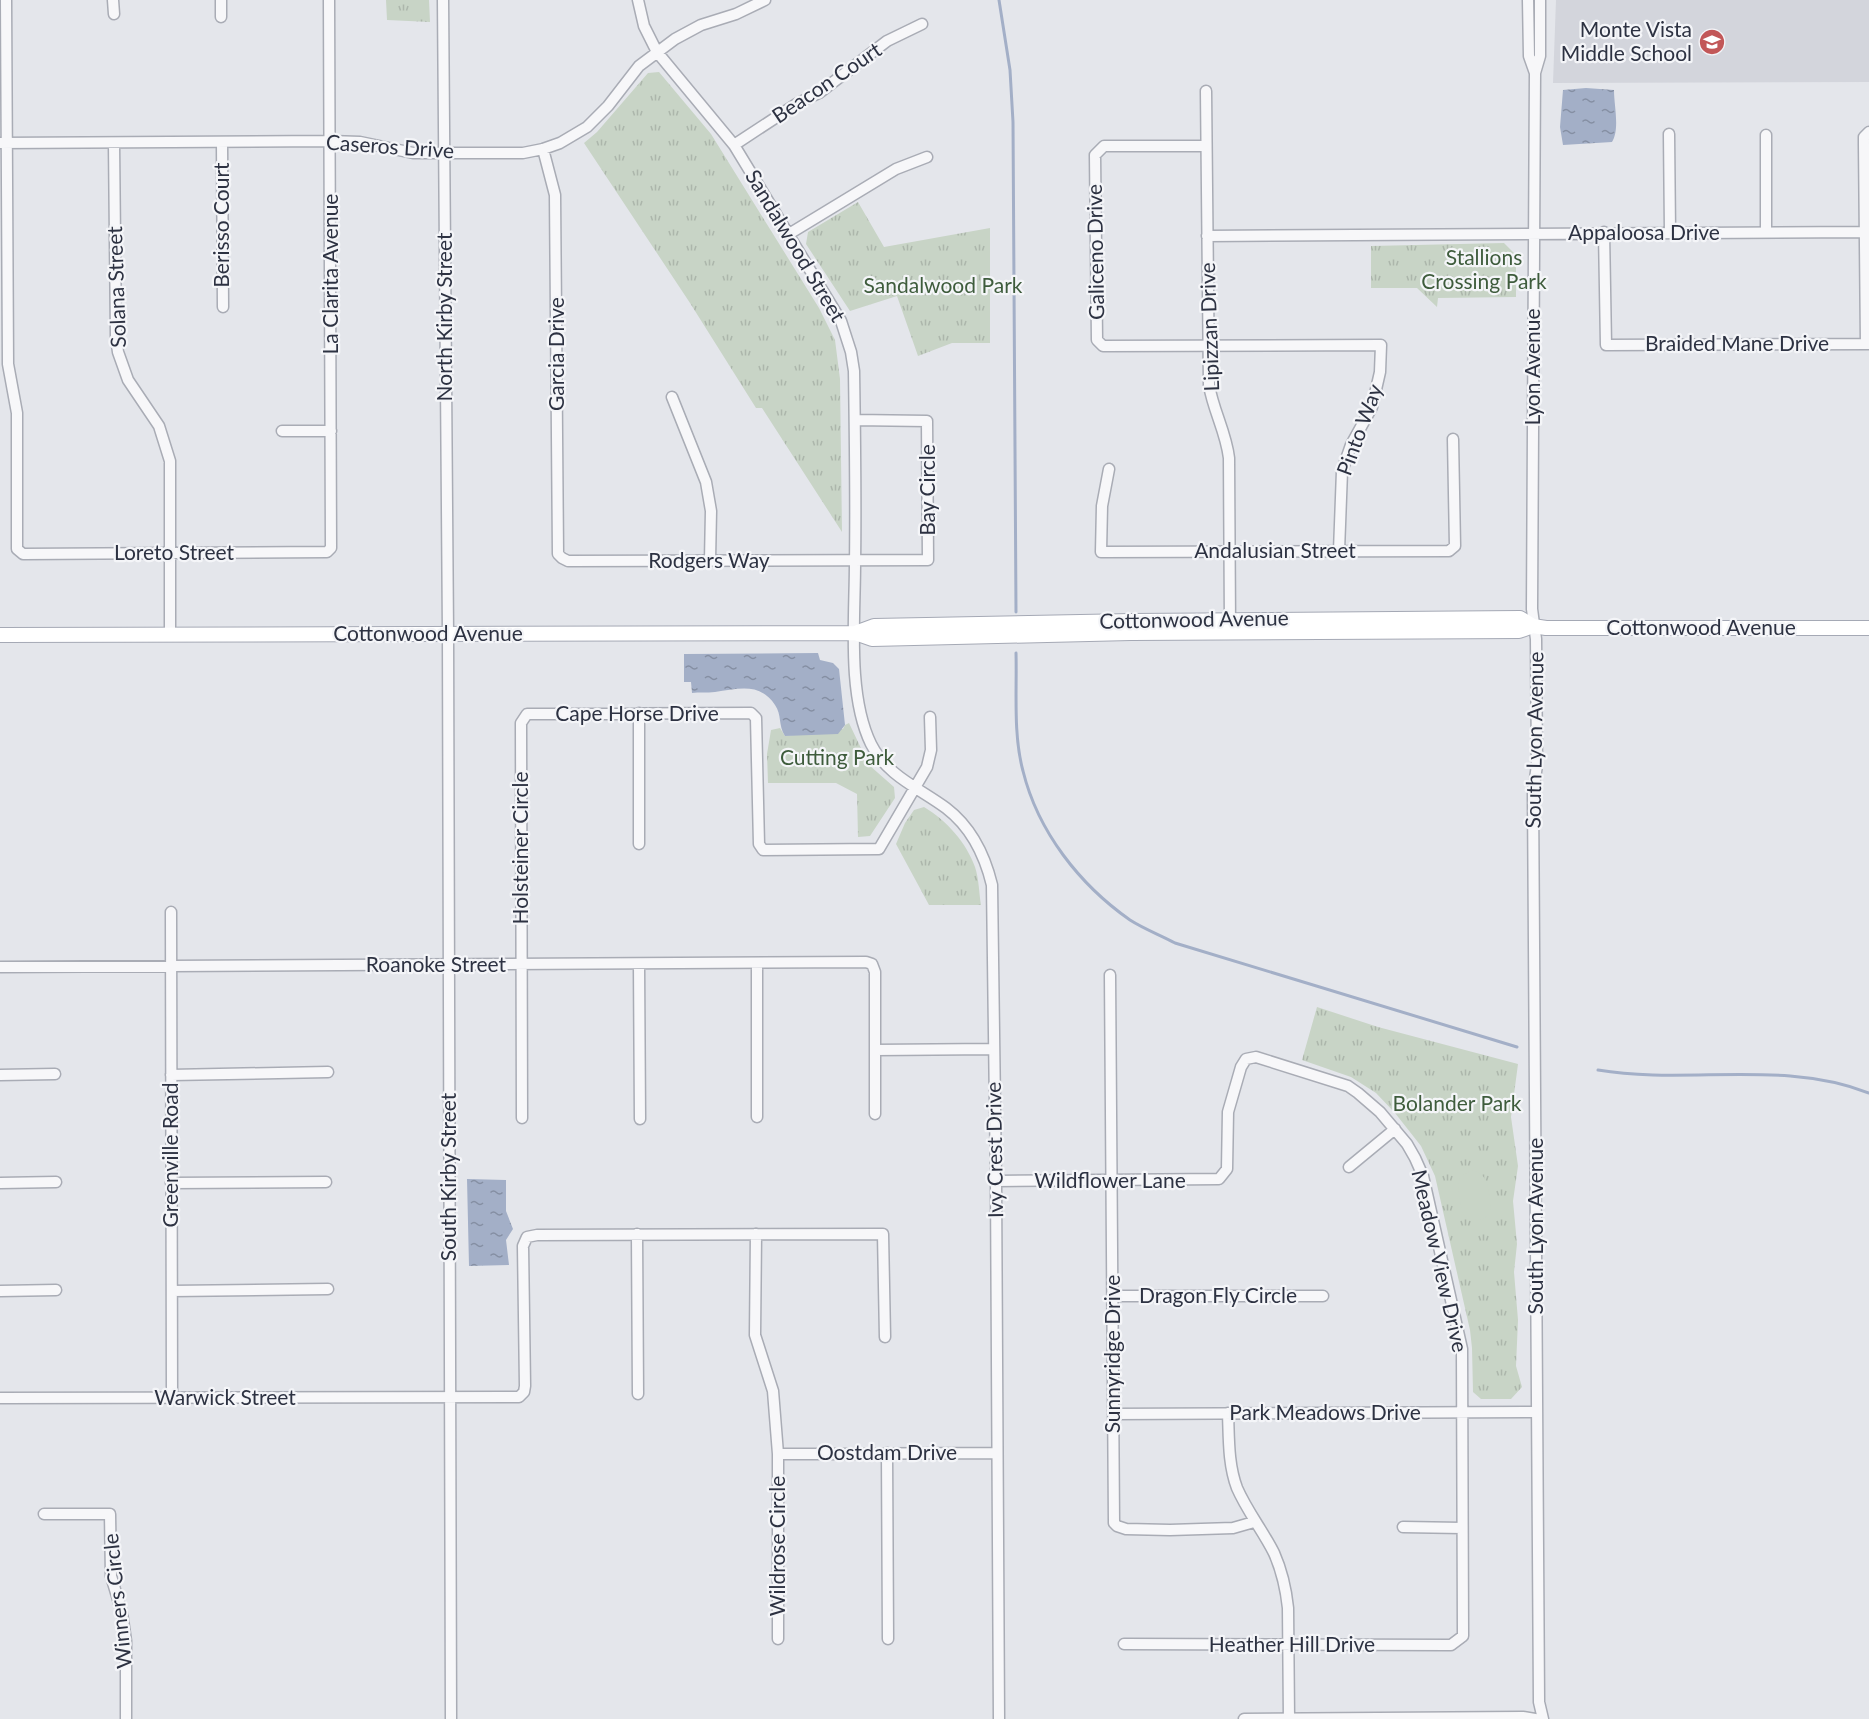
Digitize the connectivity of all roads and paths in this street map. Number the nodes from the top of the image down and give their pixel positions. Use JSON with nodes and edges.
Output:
{"nodes":[{"id":1,"x":6,"y":0,"type":"edge"},
{"id":2,"x":114,"y":0,"type":"edge"},
{"id":3,"x":221,"y":0,"type":"edge"},
{"id":4,"x":329,"y":0,"type":"edge"},
{"id":5,"x":442,"y":0,"type":"edge"},
{"id":6,"x":638,"y":0,"type":"edge"},
{"id":7,"x":765,"y":0,"type":"edge"},
{"id":8,"x":1528,"y":0,"type":"edge"},
{"id":9,"x":1540,"y":0,"type":"edge"},
{"id":10,"x":114,"y":14,"type":"dead end"},
{"id":11,"x":221,"y":18,"type":"dead end"},
{"id":12,"x":922,"y":24,"type":"dead end"},
{"id":13,"x":657,"y":52,"type":"junction"},
{"id":14,"x":1534,"y":73,"type":"junction"},
{"id":15,"x":1206,"y":91,"type":"dead end"},
{"id":16,"x":1868,"y":132,"type":"edge"},
{"id":17,"x":1669,"y":134,"type":"dead end"},
{"id":18,"x":1766,"y":135,"type":"dead end"},
{"id":19,"x":330,"y":141,"type":"junction"},
{"id":20,"x":222,"y":142,"type":"junction"},
{"id":21,"x":3,"y":143,"type":"edge"},
{"id":22,"x":114,"y":143,"type":"junction"},
{"id":23,"x":734,"y":145,"type":"junction"},
{"id":24,"x":1206,"y":146,"type":"junction"},
{"id":25,"x":543,"y":149,"type":"junction"},
{"id":26,"x":443,"y":153,"type":"junction"},
{"id":27,"x":927,"y":158,"type":"dead end"},
{"id":28,"x":1604,"y":232,"type":"junction"},
{"id":29,"x":1670,"y":232,"type":"junction"},
{"id":30,"x":1766,"y":232,"type":"junction"},
{"id":31,"x":1864,"y":232,"type":"junction"},
{"id":32,"x":1534,"y":233,"type":"junction"},
{"id":33,"x":789,"y":234,"type":"junction"},
{"id":34,"x":1207,"y":236,"type":"junction"},
{"id":35,"x":223,"y":307,"type":"dead end"},
{"id":36,"x":1868,"y":344,"type":"edge"},
{"id":37,"x":1208,"y":346,"type":"junction"},
{"id":38,"x":672,"y":397,"type":"dead end"},
{"id":39,"x":855,"y":420,"type":"junction"},
{"id":40,"x":282,"y":431,"type":"dead end"},
{"id":41,"x":331,"y":431,"type":"junction"},
{"id":42,"x":1453,"y":439,"type":"dead end"},
{"id":43,"x":1109,"y":469,"type":"dead end"},
{"id":44,"x":331,"y":548,"type":"joint"},
{"id":45,"x":1339,"y":551,"type":"junction"},
{"id":46,"x":1229,"y":552,"type":"junction"},
{"id":47,"x":171,"y":553,"type":"junction"},
{"id":48,"x":562,"y":558,"type":"joint"},
{"id":49,"x":855,"y":560,"type":"junction"},
{"id":50,"x":710,"y":561,"type":"junction"},
{"id":51,"x":1230,"y":626,"type":"junction"},
{"id":52,"x":1533,"y":626,"type":"junction"},
{"id":53,"x":1869,"y":628,"type":"edge"},
{"id":54,"x":855,"y":633,"type":"junction"},
{"id":55,"x":170,"y":634,"type":"junction"},
{"id":56,"x":448,"y":634,"type":"junction"},
{"id":57,"x":0,"y":635,"type":"edge"},
{"id":58,"x":639,"y":713,"type":"junction"},
{"id":59,"x":930,"y":717,"type":"dead end"},
{"id":60,"x":521,"y":723,"type":"joint"},
{"id":61,"x":915,"y":789,"type":"junction"},
{"id":62,"x":639,"y":844,"type":"dead end"},
{"id":63,"x":171,"y":912,"type":"dead end"},
{"id":64,"x":758,"y":963,"type":"junction"},
{"id":65,"x":521,"y":964,"type":"junction"},
{"id":66,"x":639,"y":964,"type":"junction"},
{"id":67,"x":448,"y":965,"type":"junction"},
{"id":68,"x":171,"y":966,"type":"junction"},
{"id":69,"x":0,"y":967,"type":"edge"},
{"id":70,"x":1110,"y":975,"type":"dead end"},
{"id":71,"x":994,"y":1049,"type":"junction"},
{"id":72,"x":875,"y":1050,"type":"junction"},
{"id":73,"x":328,"y":1072,"type":"dead end"},
{"id":74,"x":56,"y":1074,"type":"dead end"},
{"id":75,"x":0,"y":1075,"type":"edge"},
{"id":76,"x":171,"y":1075,"type":"junction"},
{"id":77,"x":875,"y":1114,"type":"dead end"},
{"id":78,"x":522,"y":1118,"type":"dead end"},
{"id":79,"x":757,"y":1118,"type":"dead end"},
{"id":80,"x":640,"y":1119,"type":"dead end"},
{"id":81,"x":1395,"y":1129,"type":"junction"},
{"id":82,"x":1348,"y":1167,"type":"dead end"},
{"id":83,"x":1222,"y":1177,"type":"joint"},
{"id":84,"x":996,"y":1181,"type":"junction"},
{"id":85,"x":1112,"y":1181,"type":"junction"},
{"id":86,"x":56,"y":1182,"type":"dead end"},
{"id":87,"x":326,"y":1182,"type":"dead end"},
{"id":88,"x":0,"y":1183,"type":"edge"},
{"id":89,"x":171,"y":1183,"type":"junction"},
{"id":90,"x":637,"y":1234,"type":"junction"},
{"id":91,"x":756,"y":1234,"type":"junction"},
{"id":92,"x":328,"y":1289,"type":"dead end"},
{"id":93,"x":56,"y":1290,"type":"dead end"},
{"id":94,"x":0,"y":1291,"type":"edge"},
{"id":95,"x":172,"y":1291,"type":"junction"},
{"id":96,"x":1113,"y":1296,"type":"junction"},
{"id":97,"x":1323,"y":1296,"type":"dead end"},
{"id":98,"x":885,"y":1337,"type":"dead end"},
{"id":99,"x":638,"y":1394,"type":"dead end"},
{"id":100,"x":449,"y":1397,"type":"junction"},
{"id":101,"x":0,"y":1398,"type":"edge"},
{"id":102,"x":172,"y":1398,"type":"junction"},
{"id":103,"x":1537,"y":1412,"type":"junction"},
{"id":104,"x":1228,"y":1413,"type":"junction"},
{"id":105,"x":1462,"y":1413,"type":"junction"},
{"id":106,"x":1113,"y":1414,"type":"junction"},
{"id":107,"x":887,"y":1453,"type":"junction"},
{"id":108,"x":996,"y":1453,"type":"junction"},
{"id":109,"x":778,"y":1454,"type":"junction"},
{"id":110,"x":44,"y":1514,"type":"dead end"},
{"id":111,"x":1254,"y":1522,"type":"junction"},
{"id":112,"x":1403,"y":1527,"type":"dead end"},
{"id":113,"x":1462,"y":1528,"type":"junction"},
{"id":114,"x":778,"y":1639,"type":"dead end"},
{"id":115,"x":888,"y":1639,"type":"dead end"},
{"id":116,"x":1460,"y":1640,"type":"joint"},
{"id":117,"x":1124,"y":1644,"type":"dead end"},
{"id":118,"x":1288,"y":1644,"type":"junction"},
{"id":119,"x":126,"y":1719,"type":"edge"},
{"id":120,"x":451,"y":1719,"type":"edge"},
{"id":121,"x":999,"y":1719,"type":"edge"},
{"id":122,"x":1244,"y":1719,"type":"edge"},
{"id":123,"x":1289,"y":1719,"type":"edge"},
{"id":124,"x":1535,"y":1719,"type":"edge"},
{"id":125,"x":1543,"y":1719,"type":"edge"}],
"edges":[{"from":1,"to":21,"type":"street"},
{"from":2,"to":10,"type":"street"},
{"from":3,"to":11,"type":"street"},
{"from":4,"to":19,"type":"street","name":"La Clarita Avenue"},
{"from":5,"to":26,"type":"street","name":"North Kirby Street"},
{"from":6,"to":13,"type":"street","name":"Sandalwood Street"},
{"from":7,"to":13,"type":"street","name":"Caseros Drive"},
{"from":8,"to":14,"type":"street","name":"Lyon Avenue"},
{"from":9,"to":14,"type":"street","name":"Lyon Avenue"},
{"from":12,"to":23,"type":"street","name":"Beacon Court"},
{"from":13,"to":23,"type":"street","name":"Sandalwood Street"},
{"from":13,"to":25,"type":"street","name":"Caseros Drive"},
{"from":14,"to":32,"type":"street","name":"Lyon Avenue"},
{"from":15,"to":24,"type":"street","name":"Lipizzan Drive"},
{"from":16,"to":31,"type":"street"},
{"from":17,"to":29,"type":"street"},
{"from":18,"to":30,"type":"street"},
{"from":19,"to":20,"type":"street","name":"Caseros Drive"},
{"from":19,"to":26,"type":"street","name":"Caseros Drive"},
{"from":19,"to":41,"type":"street","name":"La Clarita Avenue"},
{"from":20,"to":22,"type":"street","name":"Caseros Drive"},
{"from":20,"to":35,"type":"street","name":"Berisso Court"},
{"from":21,"to":22,"type":"street","name":"Caseros Drive"},
{"from":21,"to":47,"type":"street","name":"Loreto Street"},
{"from":22,"to":47,"type":"street","name":"Solana Street"},
{"from":23,"to":33,"type":"street","name":"Sandalwood Street"},
{"from":24,"to":34,"type":"street","name":"Lipizzan Drive"},
{"from":24,"to":37,"type":"street","name":"Galiceno Drive"},
{"from":25,"to":26,"type":"street","name":"Caseros Drive"},
{"from":25,"to":48,"type":"street","name":"Garcia Drive"},
{"from":26,"to":56,"type":"street","name":"North Kirby Street"},
{"from":27,"to":33,"type":"street"},
{"from":28,"to":29,"type":"street","name":"Appaloosa Drive"},
{"from":28,"to":32,"type":"street","name":"Appaloosa Drive"},
{"from":28,"to":36,"type":"street","name":"Braided Mane Drive"},
{"from":29,"to":30,"type":"street","name":"Appaloosa Drive"},
{"from":30,"to":31,"type":"street","name":"Appaloosa Drive"},
{"from":31,"to":36,"type":"street"},
{"from":32,"to":34,"type":"street","name":"Appaloosa Drive"},
{"from":32,"to":52,"type":"street","name":"Lyon Avenue"},
{"from":33,"to":39,"type":"street","name":"Sandalwood Street"},
{"from":34,"to":37,"type":"street","name":"Lipizzan Drive"},
{"from":37,"to":45,"type":"street","name":"Pinto Way"},
{"from":37,"to":46,"type":"street","name":"Lipizzan Drive"},
{"from":38,"to":50,"type":"street"},
{"from":39,"to":49,"type":"street","name":"Sandalwood Street"},
{"from":39,"to":49,"type":"street","name":"Bay Circle"},
{"from":40,"to":41,"type":"street"},
{"from":41,"to":44,"type":"street","name":"La Clarita Avenue"},
{"from":42,"to":45,"type":"street","name":"Andalusian Street"},
{"from":43,"to":46,"type":"street","name":"Andalusian Street"},
{"from":44,"to":47,"type":"street","name":"Loreto Street"},
{"from":45,"to":46,"type":"street","name":"Andalusian Street"},
{"from":46,"to":51,"type":"street","name":"Lipizzan Drive"},
{"from":47,"to":55,"type":"street","name":"Solana Street"},
{"from":48,"to":50,"type":"street","name":"Rodgers Way"},
{"from":49,"to":50,"type":"street","name":"Rodgers Way"},
{"from":49,"to":54,"type":"street","name":"Sandalwood Street"},
{"from":51,"to":52,"type":"main road","name":"Cottonwood Avenue"},
{"from":51,"to":54,"type":"main road","name":"Cottonwood Avenue"},
{"from":52,"to":53,"type":"main road","name":"Cottonwood Avenue"},
{"from":52,"to":103,"type":"street","name":"South Lyon Avenue"},
{"from":54,"to":56,"type":"main road","name":"Cottonwood Avenue"},
{"from":54,"to":61,"type":"street","name":"Ivy Crest Drive"},
{"from":55,"to":56,"type":"main road","name":"Cottonwood Avenue"},
{"from":55,"to":57,"type":"main road","name":"Cottonwood Avenue"},
{"from":56,"to":67,"type":"street","name":"South Kirby Street"},
{"from":58,"to":60,"type":"street","name":"Cape Horse Drive"},
{"from":58,"to":61,"type":"street","name":"Cape Horse Drive"},
{"from":58,"to":62,"type":"street"},
{"from":59,"to":61,"type":"street"},
{"from":60,"to":65,"type":"street","name":"Holsteiner Circle"},
{"from":61,"to":71,"type":"street","name":"Ivy Crest Drive"},
{"from":63,"to":68,"type":"street","name":"Greenville Road"},
{"from":64,"to":66,"type":"street","name":"Roanoke Street"},
{"from":64,"to":72,"type":"street","name":"Roanoke Street"},
{"from":64,"to":79,"type":"street"},
{"from":65,"to":66,"type":"street","name":"Roanoke Street"},
{"from":65,"to":67,"type":"street","name":"Roanoke Street"},
{"from":65,"to":78,"type":"street","name":"Holsteiner Circle"},
{"from":66,"to":80,"type":"street"},
{"from":67,"to":68,"type":"street","name":"Roanoke Street"},
{"from":67,"to":100,"type":"street","name":"South Kirby Street"},
{"from":68,"to":69,"type":"street","name":"Roanoke Street"},
{"from":68,"to":76,"type":"street","name":"Greenville Road"},
{"from":70,"to":85,"type":"street","name":"Sunnyridge Drive"},
{"from":71,"to":72,"type":"street"},
{"from":71,"to":84,"type":"street","name":"Ivy Crest Drive"},
{"from":72,"to":77,"type":"street"},
{"from":73,"to":76,"type":"street"},
{"from":74,"to":75,"type":"street"},
{"from":76,"to":89,"type":"street","name":"Greenville Road"},
{"from":81,"to":82,"type":"street"},
{"from":81,"to":83,"type":"street","name":"Meadow View Drive"},
{"from":81,"to":105,"type":"street","name":"Meadow View Drive"},
{"from":83,"to":85,"type":"street","name":"Wildflower Lane"},
{"from":84,"to":85,"type":"street","name":"Wildflower Lane"},
{"from":84,"to":108,"type":"street","name":"Ivy Crest Drive"},
{"from":85,"to":96,"type":"street","name":"Sunnyridge Drive"},
{"from":86,"to":88,"type":"street"},
{"from":87,"to":89,"type":"street"},
{"from":89,"to":95,"type":"street","name":"Greenville Road"},
{"from":90,"to":91,"type":"street"},
{"from":90,"to":99,"type":"street"},
{"from":90,"to":100,"type":"street","name":"Warwick Street"},
{"from":91,"to":98,"type":"street"},
{"from":91,"to":109,"type":"street","name":"Wildrose Circle"},
{"from":92,"to":95,"type":"street"},
{"from":93,"to":94,"type":"street"},
{"from":95,"to":102,"type":"street","name":"Greenville Road"},
{"from":96,"to":97,"type":"street","name":"Dragon Fly Circle"},
{"from":96,"to":106,"type":"street","name":"Sunnyridge Drive"},
{"from":100,"to":102,"type":"street","name":"Warwick Street"},
{"from":100,"to":120,"type":"street","name":"South Kirby Street"},
{"from":101,"to":102,"type":"street","name":"Warwick Street"},
{"from":103,"to":105,"type":"street","name":"Park Meadows Drive"},
{"from":103,"to":125,"type":"street","name":"South Lyon Avenue"},
{"from":104,"to":105,"type":"street","name":"Park Meadows Drive"},
{"from":104,"to":106,"type":"street","name":"Park Meadows Drive"},
{"from":104,"to":111,"type":"street"},
{"from":105,"to":113,"type":"street","name":"Meadow View Drive"},
{"from":106,"to":111,"type":"street","name":"Sunnyridge Drive"},
{"from":107,"to":108,"type":"street","name":"Oostdam Drive"},
{"from":107,"to":109,"type":"street","name":"Oostdam Drive"},
{"from":107,"to":115,"type":"street"},
{"from":108,"to":121,"type":"street","name":"Ivy Crest Drive"},
{"from":109,"to":114,"type":"street","name":"Wildrose Circle"},
{"from":110,"to":119,"type":"street","name":"Winners Circle"},
{"from":111,"to":118,"type":"street"},
{"from":112,"to":113,"type":"street"},
{"from":113,"to":116,"type":"street","name":"Meadow View Drive"},
{"from":116,"to":118,"type":"street","name":"Heather Hill Drive"},
{"from":117,"to":118,"type":"street","name":"Heather Hill Drive"},
{"from":118,"to":123,"type":"street"},
{"from":122,"to":123,"type":"street"},
{"from":123,"to":124,"type":"street"}]}
